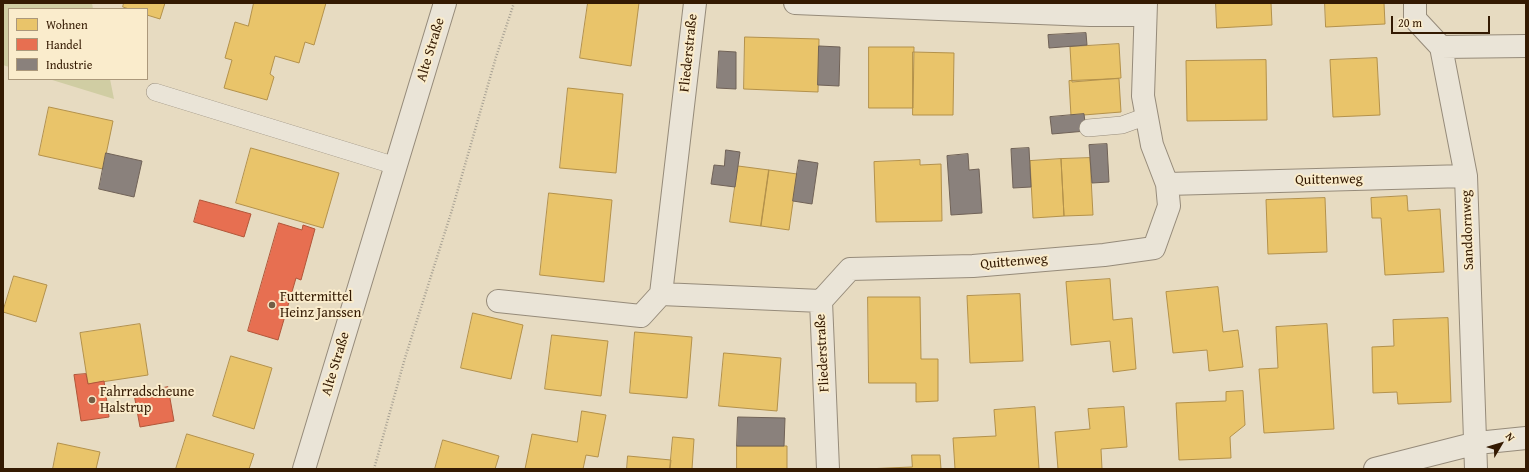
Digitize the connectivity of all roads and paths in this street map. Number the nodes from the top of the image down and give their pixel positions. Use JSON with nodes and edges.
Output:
{"nodes":[{"id":1,"x":445,"y":3,"type":"edge"},
{"id":2,"x":514,"y":3,"type":"edge"},
{"id":3,"x":695,"y":3,"type":"edge"},
{"id":4,"x":795,"y":3,"type":"edge"},
{"id":5,"x":1415,"y":3,"type":"edge"},
{"id":6,"x":941,"y":6,"type":"edge"},
{"id":7,"x":1145,"y":9,"type":"edge"},
{"id":8,"x":1526,"y":46,"type":"edge"},
{"id":9,"x":1441,"y":47,"type":"junction"},
{"id":10,"x":155,"y":92,"type":"dead end"},
{"id":11,"x":1147,"y":116,"type":"junction"},
{"id":12,"x":1088,"y":128,"type":"dead end"},
{"id":13,"x":396,"y":166,"type":"junction"},
{"id":14,"x":1466,"y":176,"type":"junction"},
{"id":15,"x":1167,"y":184,"type":"junction"},
{"id":16,"x":661,"y":294,"type":"junction"},
{"id":17,"x":498,"y":301,"type":"dead end"},
{"id":18,"x":821,"y":301,"type":"junction"},
{"id":19,"x":1526,"y":438,"type":"edge"},
{"id":20,"x":1476,"y":444,"type":"junction"},
{"id":21,"x":304,"y":469,"type":"edge"},
{"id":22,"x":374,"y":469,"type":"edge"},
{"id":23,"x":828,"y":469,"type":"edge"},
{"id":24,"x":1375,"y":469,"type":"edge"},
{"id":25,"x":1476,"y":469,"type":"edge"}],
"edges":[{"from":1,"to":13,"type":"street","name":"Alte Straße"},
{"from":2,"to":22,"type":"path"},
{"from":3,"to":16,"type":"street","name":"Fliederstraße"},
{"from":4,"to":6,"type":"street"},
{"from":5,"to":9,"type":"street"},
{"from":6,"to":7,"type":"street","name":"Quittenweg"},
{"from":7,"to":11,"type":"street","name":"Quittenweg"},
{"from":8,"to":9,"type":"street"},
{"from":9,"to":14,"type":"street","name":"Sanddornweg"},
{"from":10,"to":13,"type":"lane"},
{"from":11,"to":12,"type":"lane"},
{"from":11,"to":15,"type":"street","name":"Quittenweg"},
{"from":13,"to":21,"type":"street","name":"Alte Straße"},
{"from":14,"to":15,"type":"street","name":"Quittenweg"},
{"from":14,"to":20,"type":"street","name":"Sanddornweg"},
{"from":15,"to":18,"type":"street","name":"Quittenweg"},
{"from":16,"to":17,"type":"street"},
{"from":16,"to":18,"type":"street","name":"Fliederstraße"},
{"from":18,"to":23,"type":"street","name":"Fliederstraße"},
{"from":19,"to":20,"type":"street"},
{"from":20,"to":24,"type":"street"},
{"from":20,"to":25,"type":"street","name":"Sanddornweg"}]}
